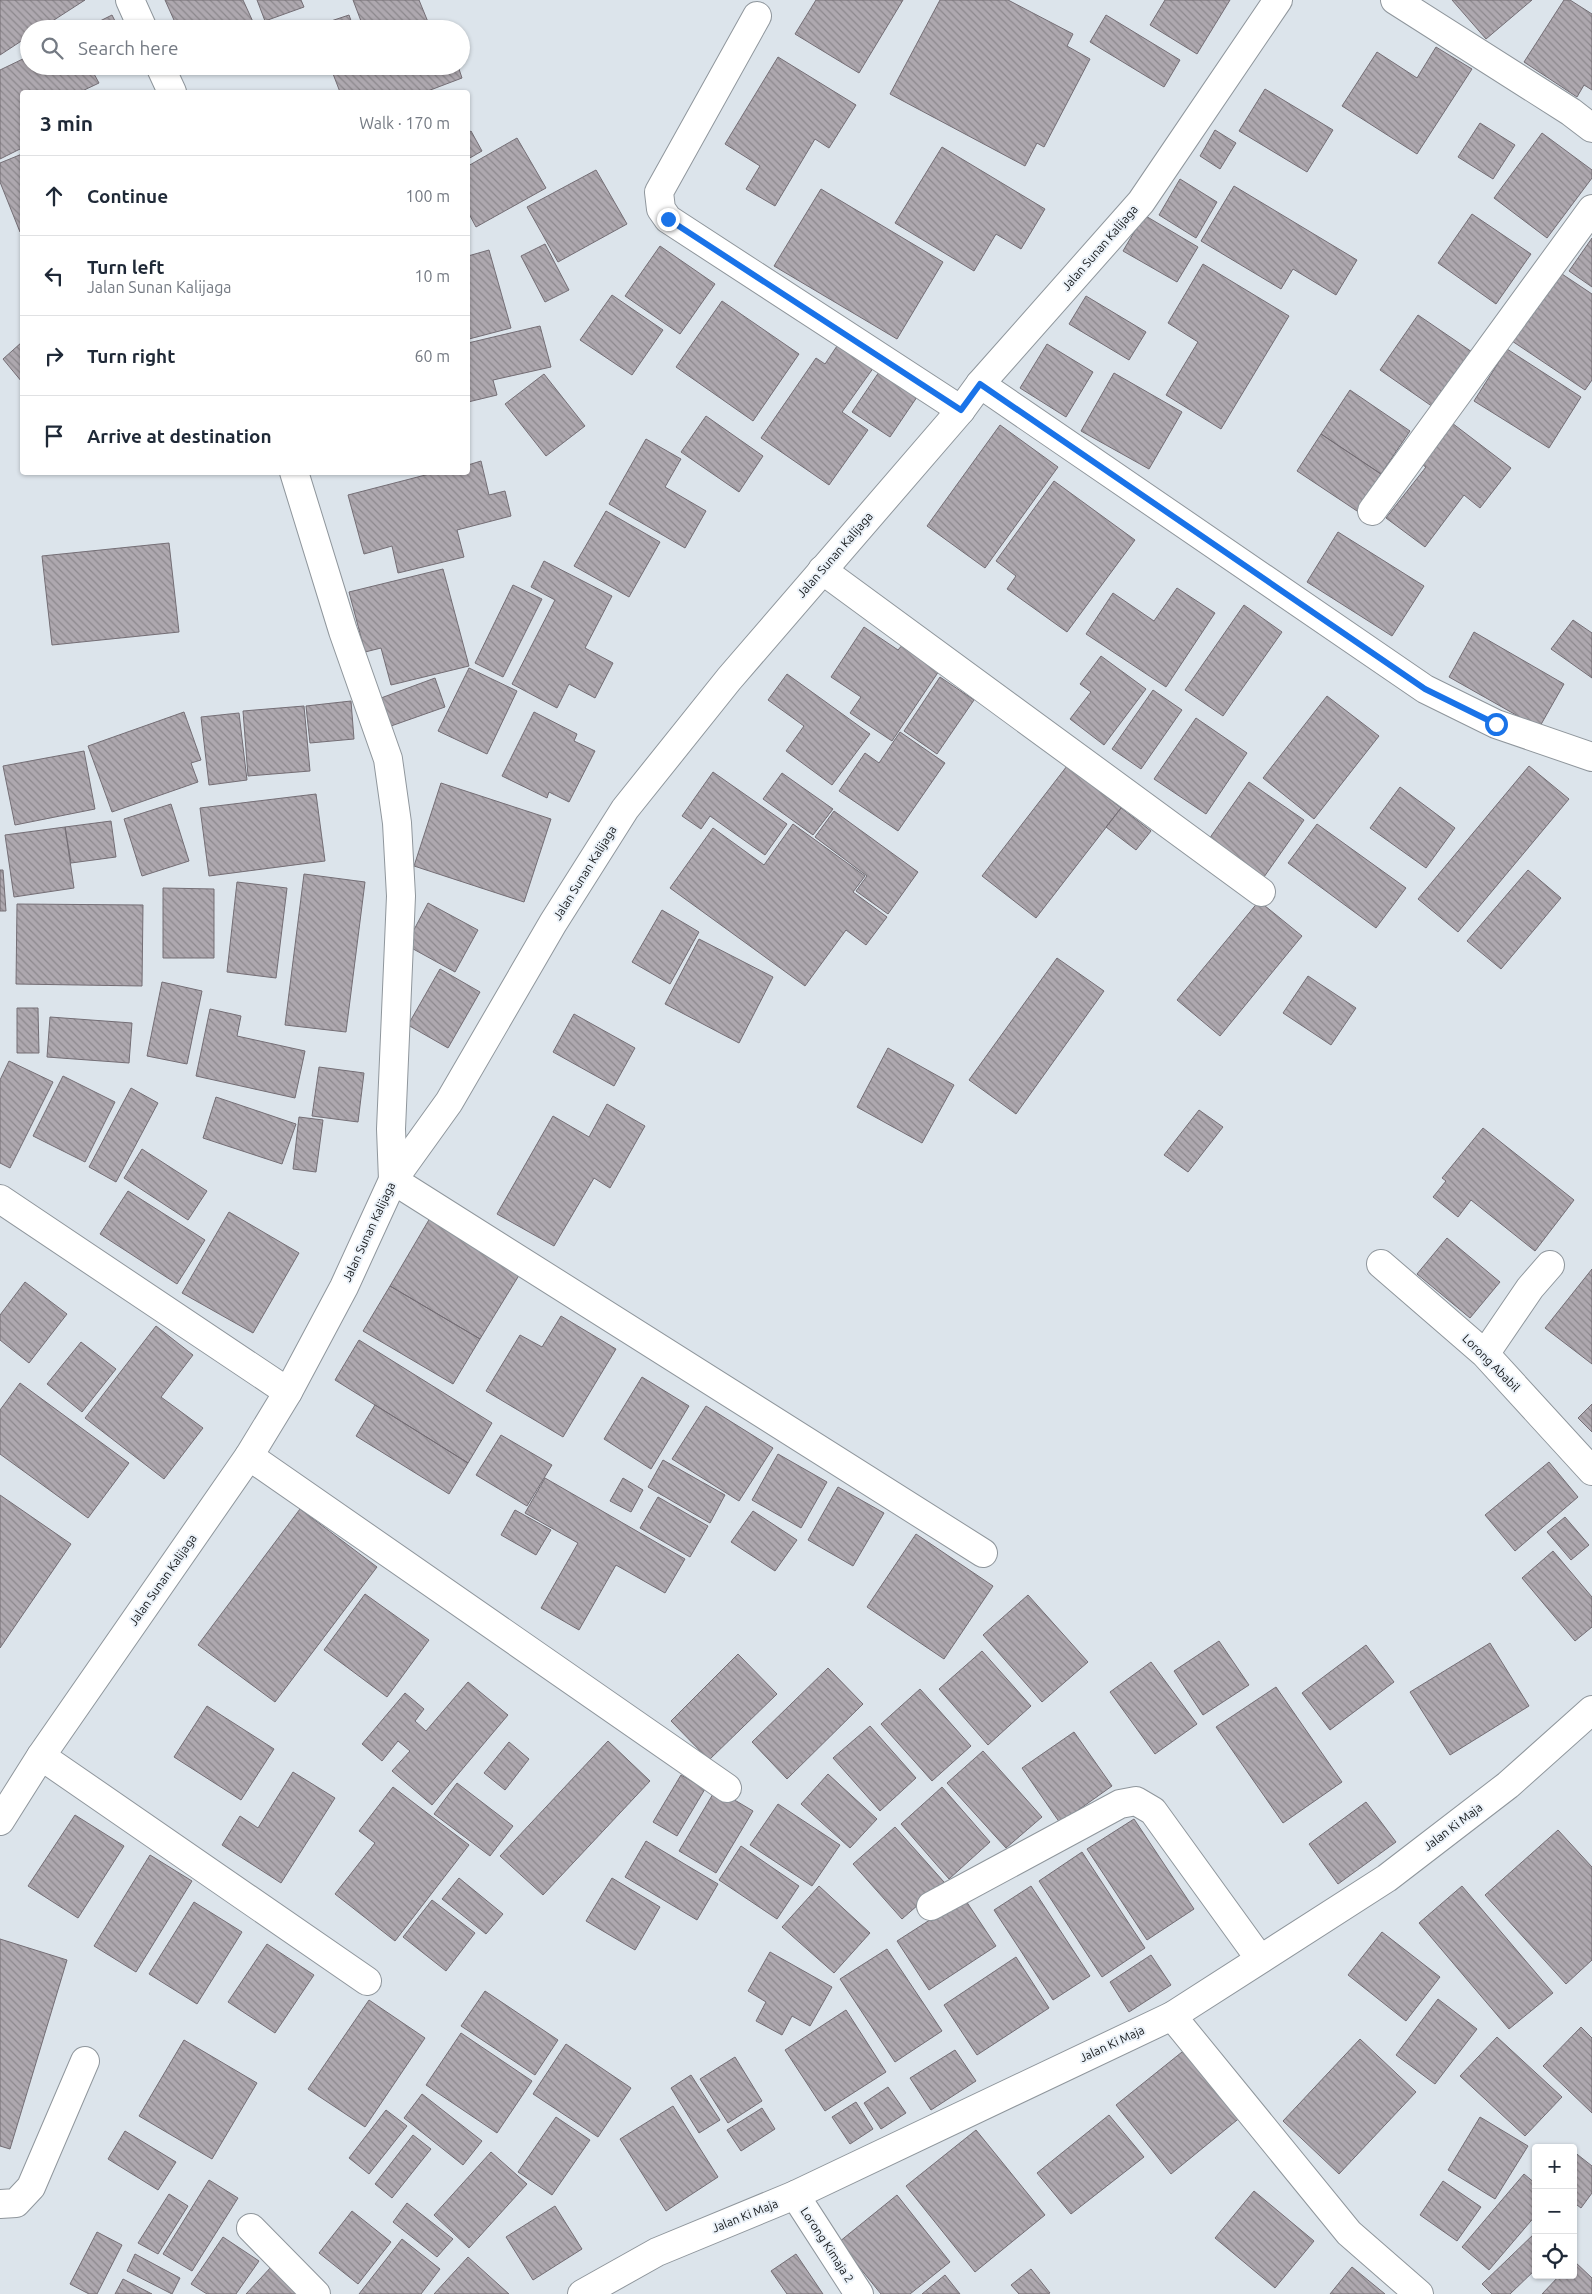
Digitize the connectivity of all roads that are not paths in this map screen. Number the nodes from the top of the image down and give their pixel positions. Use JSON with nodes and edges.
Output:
{"nodes":[{"id":1,"x":130,"y":0,"type":"edge"},
{"id":2,"x":1278,"y":0,"type":"edge"},
{"id":3,"x":1395,"y":0,"type":"edge"},
{"id":4,"x":757,"y":16,"type":"dead end"},
{"id":5,"x":139,"y":20,"type":"edge"},
{"id":6,"x":164,"y":75,"type":"edge"},
{"id":7,"x":171,"y":90,"type":"edge"},
{"id":8,"x":1592,"y":128,"type":"edge"},
{"id":9,"x":1592,"y":209,"type":"edge"},
{"id":10,"x":980,"y":384,"type":"junction"},
{"id":11,"x":961,"y":410,"type":"junction"},
{"id":12,"x":295,"y":475,"type":"edge"},
{"id":13,"x":1372,"y":512,"type":"dead end"},
{"id":14,"x":822,"y":570,"type":"junction"},
{"id":15,"x":1590,"y":753,"type":"edge"},
{"id":16,"x":1261,"y":892,"type":"dead end"},
{"id":17,"x":392,"y":1180,"type":"junction"},
{"id":18,"x":0,"y":1199,"type":"edge"},
{"id":19,"x":1381,"y":1264,"type":"dead end"},
{"id":20,"x":1550,"y":1265,"type":"dead end"},
{"id":21,"x":1486,"y":1354,"type":"junction"},
{"id":22,"x":288,"y":1392,"type":"junction"},
{"id":23,"x":249,"y":1456,"type":"junction"},
{"id":24,"x":1592,"y":1471,"type":"edge"},
{"id":25,"x":983,"y":1553,"type":"dead end"},
{"id":26,"x":1592,"y":1710,"type":"edge"},
{"id":27,"x":41,"y":1756,"type":"junction"},
{"id":28,"x":727,"y":1788,"type":"dead end"},
{"id":29,"x":0,"y":1821,"type":"edge"},
{"id":30,"x":932,"y":1906,"type":"dead end"},
{"id":31,"x":1260,"y":1959,"type":"junction"},
{"id":32,"x":367,"y":1981,"type":"dead end"},
{"id":33,"x":1172,"y":2016,"type":"junction"},
{"id":34,"x":85,"y":2061,"type":"dead end"},
{"id":35,"x":795,"y":2196,"type":"junction"},
{"id":36,"x":0,"y":2204,"type":"edge"},
{"id":37,"x":251,"y":2228,"type":"dead end"},
{"id":38,"x":316,"y":2294,"type":"edge"},
{"id":39,"x":582,"y":2294,"type":"edge"},
{"id":40,"x":859,"y":2294,"type":"edge"},
{"id":41,"x":1420,"y":2294,"type":"edge"}],
"edges":[{"from":1,"to":5,"type":"street"},
{"from":2,"to":10,"type":"street","name":"Jalan Sunan Kalijaga"},
{"from":3,"to":8,"type":"street"},
{"from":4,"to":11,"type":"street"},
{"from":6,"to":7,"type":"street"},
{"from":9,"to":13,"type":"street"},
{"from":10,"to":11,"type":"street","name":"Jalan Sunan Kalijaga"},
{"from":10,"to":15,"type":"street"},
{"from":11,"to":14,"type":"street","name":"Jalan Sunan Kalijaga"},
{"from":12,"to":17,"type":"street"},
{"from":14,"to":16,"type":"street"},
{"from":14,"to":17,"type":"street","name":"Jalan Sunan Kalijaga"},
{"from":17,"to":22,"type":"street","name":"Jalan Sunan Kalijaga"},
{"from":17,"to":25,"type":"street"},
{"from":18,"to":22,"type":"street"},
{"from":19,"to":21,"type":"street","name":"Lorong Ababil"},
{"from":20,"to":21,"type":"street"},
{"from":21,"to":24,"type":"street","name":"Lorong Ababil"},
{"from":22,"to":23,"type":"street","name":"Jalan Sunan Kalijaga"},
{"from":23,"to":27,"type":"street","name":"Jalan Sunan Kalijaga"},
{"from":23,"to":28,"type":"street"},
{"from":26,"to":31,"type":"street","name":"Jalan Ki Maja"},
{"from":27,"to":29,"type":"street","name":"Jalan Sunan Kalijaga"},
{"from":27,"to":32,"type":"street"},
{"from":30,"to":31,"type":"street"},
{"from":31,"to":33,"type":"street","name":"Jalan Ki Maja"},
{"from":33,"to":35,"type":"street","name":"Jalan Ki Maja"},
{"from":33,"to":41,"type":"street"},
{"from":34,"to":36,"type":"street"},
{"from":35,"to":39,"type":"street","name":"Jalan Ki Maja"},
{"from":35,"to":40,"type":"street","name":"Lorong Kimaja 2"},
{"from":37,"to":38,"type":"street"}]}
